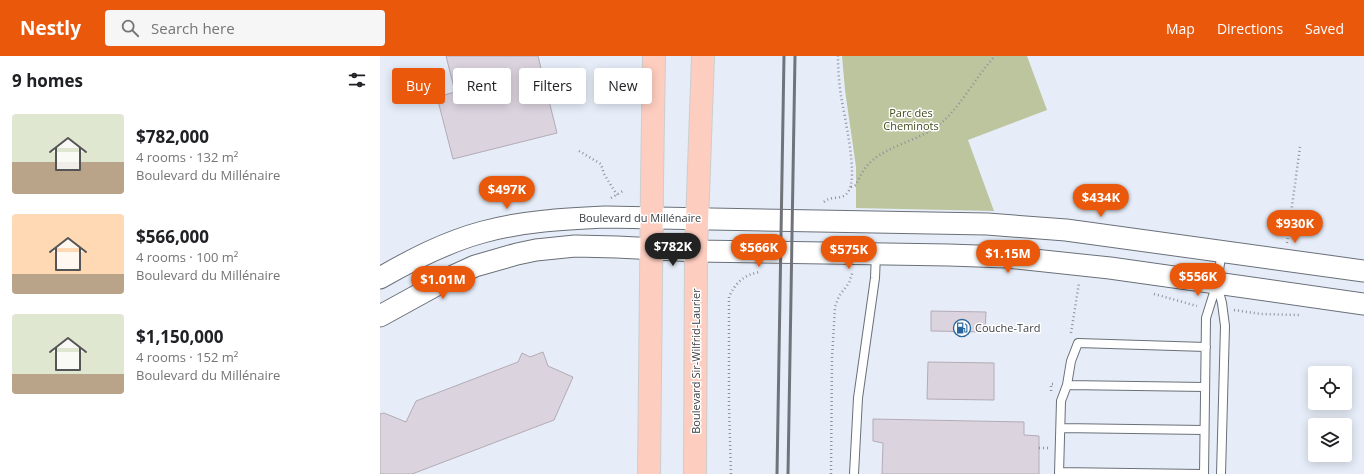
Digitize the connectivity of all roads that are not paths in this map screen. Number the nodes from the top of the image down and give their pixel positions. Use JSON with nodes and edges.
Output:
{"nodes":[{"id":1,"x":654,"y":56,"type":"edge"},
{"id":2,"x":703,"y":56,"type":"edge"},
{"id":3,"x":652,"y":217,"type":"junction"},
{"id":4,"x":697,"y":218,"type":"junction"},
{"id":5,"x":652,"y":249,"type":"junction"},
{"id":6,"x":1222,"y":250,"type":"junction"},
{"id":7,"x":696,"y":251,"type":"junction"},
{"id":8,"x":876,"y":254,"type":"junction"},
{"id":9,"x":1364,"y":271,"type":"edge"},
{"id":10,"x":380,"y":278,"type":"edge"},
{"id":11,"x":1217,"y":283,"type":"junction"},
{"id":12,"x":1364,"y":304,"type":"edge"},
{"id":13,"x":380,"y":316,"type":"edge"},
{"id":14,"x":1206,"y":347,"type":"junction"},
{"id":15,"x":1067,"y":385,"type":"junction"},
{"id":16,"x":1205,"y":387,"type":"junction"},
{"id":17,"x":1060,"y":428,"type":"junction"},
{"id":18,"x":1204,"y":430,"type":"junction"},
{"id":19,"x":1059,"y":473,"type":"edge"},
{"id":20,"x":649,"y":474,"type":"edge"},
{"id":21,"x":695,"y":474,"type":"edge"},
{"id":22,"x":854,"y":474,"type":"edge"},
{"id":23,"x":1202,"y":474,"type":"edge"},
{"id":24,"x":1222,"y":474,"type":"edge"}],
"edges":[{"from":1,"to":3,"type":"main road"},
{"from":2,"to":4,"type":"main road","name":"Boulevard Sir-Wilfrid-Laurier"},
{"from":3,"to":4,"type":"street","name":"Boulevard du Millénaire"},
{"from":3,"to":5,"type":"main road"},
{"from":3,"to":10,"type":"street","name":"Boulevard du Millénaire"},
{"from":4,"to":6,"type":"street","name":"Boulevard du Millénaire"},
{"from":4,"to":7,"type":"main road","name":"Boulevard Sir-Wilfrid-Laurier"},
{"from":5,"to":7,"type":"street"},
{"from":5,"to":13,"type":"street"},
{"from":5,"to":20,"type":"main road"},
{"from":6,"to":9,"type":"street","name":"Boulevard du Millénaire"},
{"from":6,"to":11,"type":"lane"},
{"from":7,"to":8,"type":"street"},
{"from":7,"to":21,"type":"main road","name":"Boulevard Sir-Wilfrid-Laurier"},
{"from":8,"to":11,"type":"street"},
{"from":8,"to":22,"type":"lane"},
{"from":11,"to":12,"type":"street"},
{"from":11,"to":14,"type":"lane"},
{"from":11,"to":24,"type":"lane"},
{"from":14,"to":15,"type":"lane"},
{"from":14,"to":16,"type":"lane"},
{"from":15,"to":16,"type":"lane"},
{"from":15,"to":17,"type":"lane"},
{"from":16,"to":18,"type":"lane"},
{"from":17,"to":18,"type":"lane"},
{"from":17,"to":19,"type":"lane"},
{"from":18,"to":23,"type":"lane"},
{"from":19,"to":23,"type":"lane"}]}
